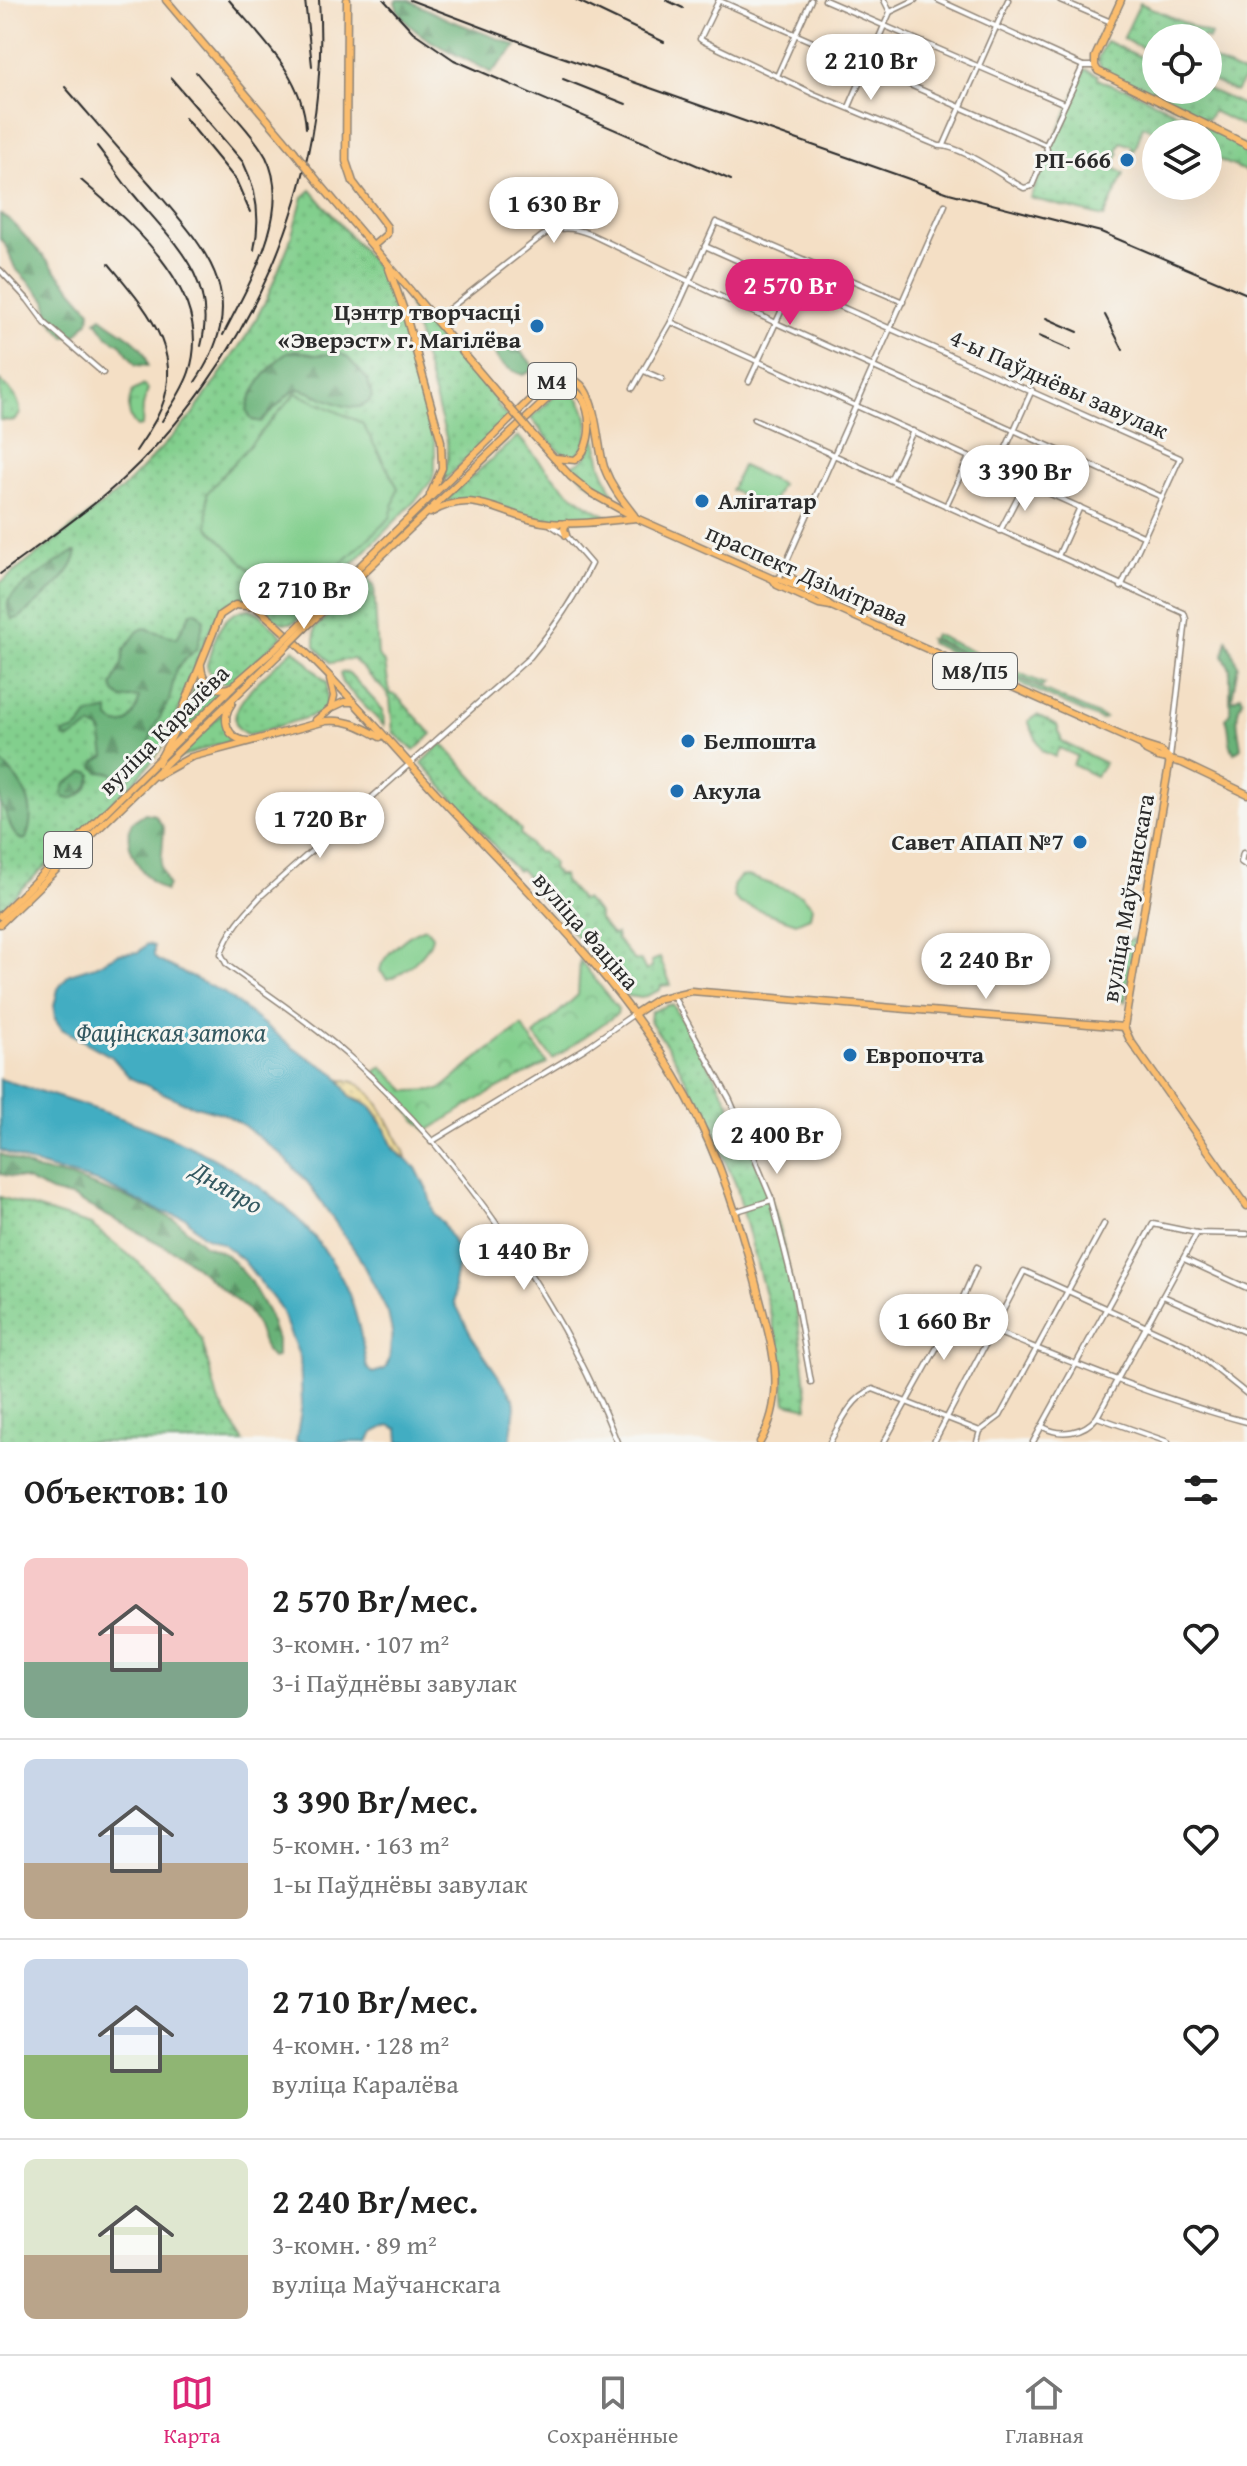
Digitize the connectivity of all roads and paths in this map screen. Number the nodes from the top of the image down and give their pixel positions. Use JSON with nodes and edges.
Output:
{"nodes":[{"id":1,"x":166,"y":0,"type":"edge"},
{"id":2,"x":347,"y":0,"type":"edge"},
{"id":3,"x":719,"y":0,"type":"edge"},
{"id":4,"x":811,"y":0,"type":"edge"},
{"id":5,"x":825,"y":0,"type":"edge"},
{"id":6,"x":884,"y":0,"type":"edge"},
{"id":7,"x":915,"y":0,"type":"edge"},
{"id":8,"x":938,"y":0,"type":"edge"},
{"id":9,"x":1008,"y":0,"type":"edge"},
{"id":10,"x":1060,"y":0,"type":"edge"},
{"id":11,"x":1121,"y":0,"type":"edge"},
{"id":12,"x":890,"y":12,"type":"junction"},
{"id":13,"x":1111,"y":22,"type":"junction"},
{"id":14,"x":886,"y":25,"type":"junction"},
{"id":15,"x":996,"y":27,"type":"junction"},
{"id":16,"x":796,"y":35,"type":"junction"},
{"id":17,"x":979,"y":65,"type":"junction"},
{"id":18,"x":1083,"y":66,"type":"junction"},
{"id":19,"x":1095,"y":66,"type":"junction"},
{"id":20,"x":867,"y":67,"type":"junction"},
{"id":21,"x":777,"y":76,"type":"junction"},
{"id":22,"x":1065,"y":104,"type":"junction"},
{"id":23,"x":961,"y":106,"type":"junction"},
{"id":24,"x":849,"y":107,"type":"junction"},
{"id":25,"x":944,"y":145,"type":"junction"},
{"id":26,"x":1046,"y":145,"type":"junction"},
{"id":27,"x":1247,"y":145,"type":"edge"},
{"id":28,"x":945,"y":205,"type":"dead end"},
{"id":29,"x":373,"y":246,"type":"junction"},
{"id":30,"x":705,"y":246,"type":"junction"},
{"id":31,"x":384,"y":259,"type":"junction"},
{"id":32,"x":805,"y":260,"type":"junction"},
{"id":33,"x":0,"y":270,"type":"edge"},
{"id":34,"x":688,"y":282,"type":"junction"},
{"id":35,"x":793,"y":285,"type":"junction"},
{"id":36,"x":903,"y":302,"type":"junction"},
{"id":37,"x":435,"y":320,"type":"junction"},
{"id":38,"x":671,"y":322,"type":"junction"},
{"id":39,"x":776,"y":323,"type":"junction"},
{"id":40,"x":891,"y":328,"type":"junction"},
{"id":41,"x":759,"y":362,"type":"junction"},
{"id":42,"x":874,"y":367,"type":"junction"},
{"id":43,"x":644,"y":371,"type":"junction"},
{"id":44,"x":103,"y":373,"type":"dead end"},
{"id":45,"x":662,"y":379,"type":"dead end"},
{"id":46,"x":749,"y":381,"type":"dead end"},
{"id":47,"x":633,"y":388,"type":"dead end"},
{"id":48,"x":1032,"y":390,"type":"junction"},
{"id":49,"x":855,"y":406,"type":"junction"},
{"id":50,"x":754,"y":419,"type":"dead end"},
{"id":51,"x":913,"y":431,"type":"junction"},
{"id":52,"x":1013,"y":431,"type":"junction"},
{"id":53,"x":493,"y":436,"type":"junction"},
{"id":54,"x":500,"y":444,"type":"junction"},
{"id":55,"x":834,"y":454,"type":"junction"},
{"id":56,"x":552,"y":457,"type":"junction"},
{"id":57,"x":969,"y":457,"type":"junction"},
{"id":58,"x":996,"y":470,"type":"junction"},
{"id":59,"x":890,"y":480,"type":"junction"},
{"id":60,"x":1025,"y":483,"type":"junction"},
{"id":61,"x":1162,"y":497,"type":"junction"},
{"id":62,"x":424,"y":505,"type":"junction"},
{"id":63,"x":946,"y":506,"type":"junction"},
{"id":64,"x":1080,"y":507,"type":"junction"},
{"id":65,"x":636,"y":518,"type":"junction"},
{"id":66,"x":419,"y":519,"type":"junction"},
{"id":67,"x":547,"y":523,"type":"junction"},
{"id":68,"x":566,"y":523,"type":"junction"},
{"id":69,"x":1000,"y":531,"type":"junction"},
{"id":70,"x":566,"y":535,"type":"junction"},
{"id":71,"x":1143,"y":536,"type":"junction"},
{"id":72,"x":1058,"y":556,"type":"junction"},
{"id":73,"x":784,"y":565,"type":"junction"},
{"id":74,"x":776,"y":581,"type":"junction"},
{"id":75,"x":1121,"y":587,"type":"junction"},
{"id":76,"x":819,"y":596,"type":"junction"},
{"id":77,"x":831,"y":606,"type":"junction"},
{"id":78,"x":303,"y":626,"type":"junction"},
{"id":79,"x":276,"y":652,"type":"junction"},
{"id":80,"x":201,"y":660,"type":"junction"},
{"id":81,"x":330,"y":680,"type":"junction"},
{"id":82,"x":234,"y":685,"type":"junction"},
{"id":83,"x":241,"y":691,"type":"junction"},
{"id":84,"x":352,"y":702,"type":"junction"},
{"id":85,"x":331,"y":708,"type":"junction"},
{"id":86,"x":311,"y":723,"type":"junction"},
{"id":87,"x":387,"y":740,"type":"junction"},
{"id":88,"x":253,"y":741,"type":"junction"},
{"id":89,"x":1170,"y":759,"type":"junction"},
{"id":90,"x":158,"y":763,"type":"junction"},
{"id":91,"x":409,"y":763,"type":"junction"},
{"id":92,"x":1190,"y":767,"type":"junction"},
{"id":93,"x":1167,"y":774,"type":"junction"},
{"id":94,"x":150,"y":780,"type":"junction"},
{"id":95,"x":1247,"y":794,"type":"edge"},
{"id":96,"x":1243,"y":853,"type":"dead end"},
{"id":97,"x":1247,"y":866,"type":"edge"},
{"id":98,"x":0,"y":916,"type":"edge"},
{"id":99,"x":0,"y":924,"type":"edge"},
{"id":100,"x":672,"y":994,"type":"junction"},
{"id":101,"x":634,"y":1014,"type":"junction"},
{"id":102,"x":1124,"y":1027,"type":"junction"},
{"id":103,"x":431,"y":1142,"type":"junction"},
{"id":104,"x":772,"y":1200,"type":"junction"},
{"id":105,"x":1247,"y":1206,"type":"edge"},
{"id":106,"x":737,"y":1211,"type":"junction"},
{"id":107,"x":1104,"y":1224,"type":"dead end"},
{"id":108,"x":1197,"y":1233,"type":"junction"},
{"id":109,"x":1247,"y":1234,"type":"edge"},
{"id":110,"x":1184,"y":1259,"type":"junction"},
{"id":111,"x":976,"y":1268,"type":"dead end"},
{"id":112,"x":1247,"y":1288,"type":"edge"},
{"id":113,"x":1067,"y":1291,"type":"junction"},
{"id":114,"x":1163,"y":1296,"type":"junction"},
{"id":115,"x":1106,"y":1308,"type":"junction"},
{"id":116,"x":955,"y":1315,"type":"junction"},
{"id":117,"x":1146,"y":1325,"type":"junction"},
{"id":118,"x":994,"y":1331,"type":"junction"},
{"id":119,"x":1247,"y":1333,"type":"edge"},
{"id":120,"x":1036,"y":1348,"type":"junction"},
{"id":121,"x":1076,"y":1362,"type":"junction"},
{"id":122,"x":1117,"y":1378,"type":"junction"},
{"id":123,"x":811,"y":1382,"type":"dead end"},
{"id":124,"x":1247,"y":1394,"type":"edge"},
{"id":125,"x":906,"y":1401,"type":"junction"},
{"id":126,"x":1097,"y":1417,"type":"junction"},
{"id":127,"x":947,"y":1418,"type":"junction"},
{"id":128,"x":1247,"y":1422,"type":"edge"},
{"id":129,"x":1043,"y":1427,"type":"junction"},
{"id":130,"x":980,"y":1431,"type":"junction"},
{"id":131,"x":617,"y":1442,"type":"edge"},
{"id":132,"x":760,"y":1442,"type":"edge"},
{"id":133,"x":830,"y":1442,"type":"edge"},
{"id":134,"x":884,"y":1442,"type":"edge"},
{"id":135,"x":934,"y":1442,"type":"edge"},
{"id":136,"x":977,"y":1442,"type":"edge"},
{"id":137,"x":1033,"y":1442,"type":"edge"},
{"id":138,"x":1168,"y":1442,"type":"edge"}],
"edges":[{"from":1,"to":29,"type":"main road","name":"праспект Дзімітрава","number":"М8/П5","bridge":true},
{"from":2,"to":29,"type":"main road"},
{"from":3,"to":16,"type":"street"},
{"from":3,"to":21,"type":"street"},
{"from":4,"to":16,"type":"street"},
{"from":5,"to":14,"type":"street"},
{"from":6,"to":12,"type":"street"},
{"from":7,"to":12,"type":"street"},
{"from":8,"to":15,"type":"street"},
{"from":9,"to":15,"type":"street"},
{"from":10,"to":13,"type":"street"},
{"from":11,"to":13,"type":"main road"},
{"from":12,"to":14,"type":"street"},
{"from":13,"to":19,"type":"main road"},
{"from":14,"to":17,"type":"street"},
{"from":14,"to":20,"type":"street"},
{"from":15,"to":17,"type":"street"},
{"from":15,"to":18,"type":"street"},
{"from":16,"to":20,"type":"street"},
{"from":16,"to":21,"type":"street"},
{"from":17,"to":22,"type":"street"},
{"from":17,"to":23,"type":"street"},
{"from":18,"to":19,"type":"street"},
{"from":18,"to":22,"type":"street"},
{"from":19,"to":27,"type":"main road"},
{"from":20,"to":23,"type":"street"},
{"from":20,"to":24,"type":"street"},
{"from":21,"to":24,"type":"street"},
{"from":22,"to":26,"type":"street"},
{"from":23,"to":25,"type":"street"},
{"from":23,"to":26,"type":"street"},
{"from":24,"to":25,"type":"street"},
{"from":25,"to":26,"type":"street"},
{"from":28,"to":36,"type":"street"},
{"from":29,"to":31,"type":"main road","name":"праспект Дзімітрава","number":"М8/П5"},
{"from":30,"to":32,"type":"street"},
{"from":30,"to":34,"type":"street"},
{"from":30,"to":35,"type":"street","name":"4-ы Паўднёвы завулак"},
{"from":31,"to":37,"type":"main road","name":"праспект Дзімітрава","number":"М8/П5"},
{"from":31,"to":62,"type":"main road"},
{"from":32,"to":35,"type":"street"},
{"from":32,"to":36,"type":"street"},
{"from":33,"to":44,"type":"street"},
{"from":34,"to":37,"type":"street"},
{"from":34,"to":38,"type":"street"},
{"from":34,"to":39,"type":"street"},
{"from":35,"to":39,"type":"street"},
{"from":35,"to":40,"type":"street","name":"4-ы Паўднёвы завулак"},
{"from":36,"to":40,"type":"street"},
{"from":37,"to":56,"type":"main road","name":"праспект Дзімітрава","number":"М8/П5","bridge":true},
{"from":38,"to":41,"type":"street"},
{"from":38,"to":43,"type":"street"},
{"from":39,"to":41,"type":"street"},
{"from":39,"to":42,"type":"street"},
{"from":40,"to":42,"type":"street"},
{"from":40,"to":48,"type":"street","name":"4-ы Паўднёвы завулак"},
{"from":41,"to":46,"type":"street"},
{"from":41,"to":49,"type":"street"},
{"from":42,"to":49,"type":"street"},
{"from":42,"to":52,"type":"street"},
{"from":43,"to":45,"type":"street"},
{"from":43,"to":47,"type":"street"},
{"from":48,"to":52,"type":"street"},
{"from":48,"to":61,"type":"street","name":"4-ы Паўднёвы завулак"},
{"from":49,"to":51,"type":"street"},
{"from":49,"to":55,"type":"street"},
{"from":50,"to":55,"type":"street"},
{"from":51,"to":57,"type":"street"},
{"from":51,"to":59,"type":"street"},
{"from":52,"to":58,"type":"street"},
{"from":52,"to":61,"type":"street"},
{"from":53,"to":54,"type":"main road"},
{"from":53,"to":62,"type":"main road","number":"М4"},
{"from":53,"to":65,"type":"main road","number":"М4"},
{"from":54,"to":56,"type":"main road","number":"М4"},
{"from":54,"to":66,"type":"main road","number":"М4"},
{"from":55,"to":59,"type":"street"},
{"from":55,"to":73,"type":"street"},
{"from":56,"to":65,"type":"main road","name":"праспект Дзімітрава","number":"М8/П5"},
{"from":57,"to":58,"type":"street"},
{"from":57,"to":63,"type":"street"},
{"from":58,"to":60,"type":"street"},
{"from":59,"to":63,"type":"street"},
{"from":60,"to":64,"type":"street"},
{"from":60,"to":69,"type":"street"},
{"from":61,"to":71,"type":"street"},
{"from":62,"to":78,"type":"main road","name":"вуліца Каралёва","number":"М4"},
{"from":63,"to":69,"type":"street"},
{"from":64,"to":71,"type":"street"},
{"from":64,"to":72,"type":"street"},
{"from":65,"to":68,"type":"main road"},
{"from":65,"to":74,"type":"main road","name":"праспект Дзімітрава","number":"М8/П5"},
{"from":66,"to":67,"type":"main road"},
{"from":66,"to":78,"type":"main road","name":"вуліца Каралёва","number":"М4"},
{"from":67,"to":68,"type":"main road"},
{"from":67,"to":70,"type":"street"},
{"from":68,"to":70,"type":"main road"},
{"from":69,"to":72,"type":"street"},
{"from":70,"to":91,"type":"street"},
{"from":71,"to":75,"type":"street"},
{"from":72,"to":75,"type":"street"},
{"from":73,"to":74,"type":"street"},
{"from":73,"to":76,"type":"main road"},
{"from":74,"to":76,"type":"main road"},
{"from":74,"to":77,"type":"main road","name":"праспект Дзімітрава","number":"М8/П5"},
{"from":75,"to":89,"type":"street"},
{"from":76,"to":77,"type":"main road"},
{"from":77,"to":89,"type":"main road","name":"праспект Дзімітрава","number":"М8/П5"},
{"from":78,"to":79,"type":"main road","name":"вуліца Каралёва","number":"М4","bridge":true},
{"from":79,"to":82,"type":"main road","name":"вуліца Каралёва","number":"М4"},
{"from":79,"to":83,"type":"main road","name":"вуліца Каралёва","number":"М4"},
{"from":80,"to":81,"type":"main road","name":"вуліца Фаціна"},
{"from":80,"to":82,"type":"main road"},
{"from":80,"to":90,"type":"main road"},
{"from":81,"to":84,"type":"main road","name":"вуліца Фаціна"},
{"from":81,"to":85,"type":"main road"},
{"from":82,"to":90,"type":"main road","name":"вуліца Каралёва","number":"М4"},
{"from":83,"to":88,"type":"main road"},
{"from":83,"to":94,"type":"main road","name":"вуліца Каралёва","number":"М4"},
{"from":84,"to":85,"type":"main road"},
{"from":84,"to":87,"type":"main road","name":"вуліца Фаціна"},
{"from":85,"to":86,"type":"main road"},
{"from":86,"to":87,"type":"main road"},
{"from":86,"to":88,"type":"main road"},
{"from":87,"to":91,"type":"main road","name":"вуліца Фаціна"},
{"from":88,"to":94,"type":"main road"},
{"from":89,"to":92,"type":"main road","name":"праспект Дзімітрава","number":"М8/П5"},
{"from":89,"to":93,"type":"main road","name":"вуліца Маўчанскага"},
{"from":90,"to":98,"type":"main road","name":"вуліца Каралёва","number":"М4"},
{"from":91,"to":101,"type":"main road","name":"вуліца Фаціна"},
{"from":91,"to":103,"type":"street"},
{"from":92,"to":93,"type":"main road"},
{"from":92,"to":95,"type":"main road","name":"праспект Дзімітрава","number":"М8/П5"},
{"from":93,"to":102,"type":"main road","name":"вуліца Маўчанскага"},
{"from":94,"to":99,"type":"main road","name":"вуліца Каралёва","number":"М4"},
{"from":96,"to":97,"type":"street"},
{"from":100,"to":101,"type":"main road","name":"вуліца Маўчанскага"},
{"from":100,"to":102,"type":"main road","name":"вуліца Маўчанскага"},
{"from":100,"to":104,"type":"street"},
{"from":101,"to":103,"type":"street","name":"вуліца Фаціна"},
{"from":101,"to":106,"type":"main road"},
{"from":102,"to":105,"type":"main road"},
{"from":103,"to":131,"type":"street"},
{"from":104,"to":106,"type":"street"},
{"from":104,"to":123,"type":"street"},
{"from":106,"to":132,"type":"main road"},
{"from":107,"to":113,"type":"street"},
{"from":108,"to":109,"type":"street"},
{"from":108,"to":110,"type":"street"},
{"from":108,"to":115,"type":"street"},
{"from":110,"to":112,"type":"street"},
{"from":110,"to":114,"type":"street"},
{"from":111,"to":116,"type":"street"},
{"from":113,"to":115,"type":"street"},
{"from":113,"to":118,"type":"street"},
{"from":113,"to":120,"type":"street"},
{"from":114,"to":117,"type":"street"},
{"from":114,"to":119,"type":"street"},
{"from":115,"to":117,"type":"street"},
{"from":115,"to":121,"type":"street"},
{"from":116,"to":118,"type":"street"},
{"from":116,"to":125,"type":"street"},
{"from":117,"to":122,"type":"street"},
{"from":117,"to":124,"type":"street"},
{"from":118,"to":120,"type":"street"},
{"from":118,"to":127,"type":"street"},
{"from":120,"to":121,"type":"street"},
{"from":120,"to":130,"type":"street"},
{"from":121,"to":122,"type":"street"},
{"from":121,"to":129,"type":"street"},
{"from":122,"to":126,"type":"street"},
{"from":122,"to":128,"type":"street"},
{"from":125,"to":127,"type":"street"},
{"from":125,"to":133,"type":"street"},
{"from":125,"to":134,"type":"street"},
{"from":126,"to":129,"type":"street"},
{"from":126,"to":138,"type":"street"},
{"from":127,"to":130,"type":"street"},
{"from":127,"to":135,"type":"street"},
{"from":129,"to":137,"type":"street"},
{"from":130,"to":136,"type":"street"}]}
